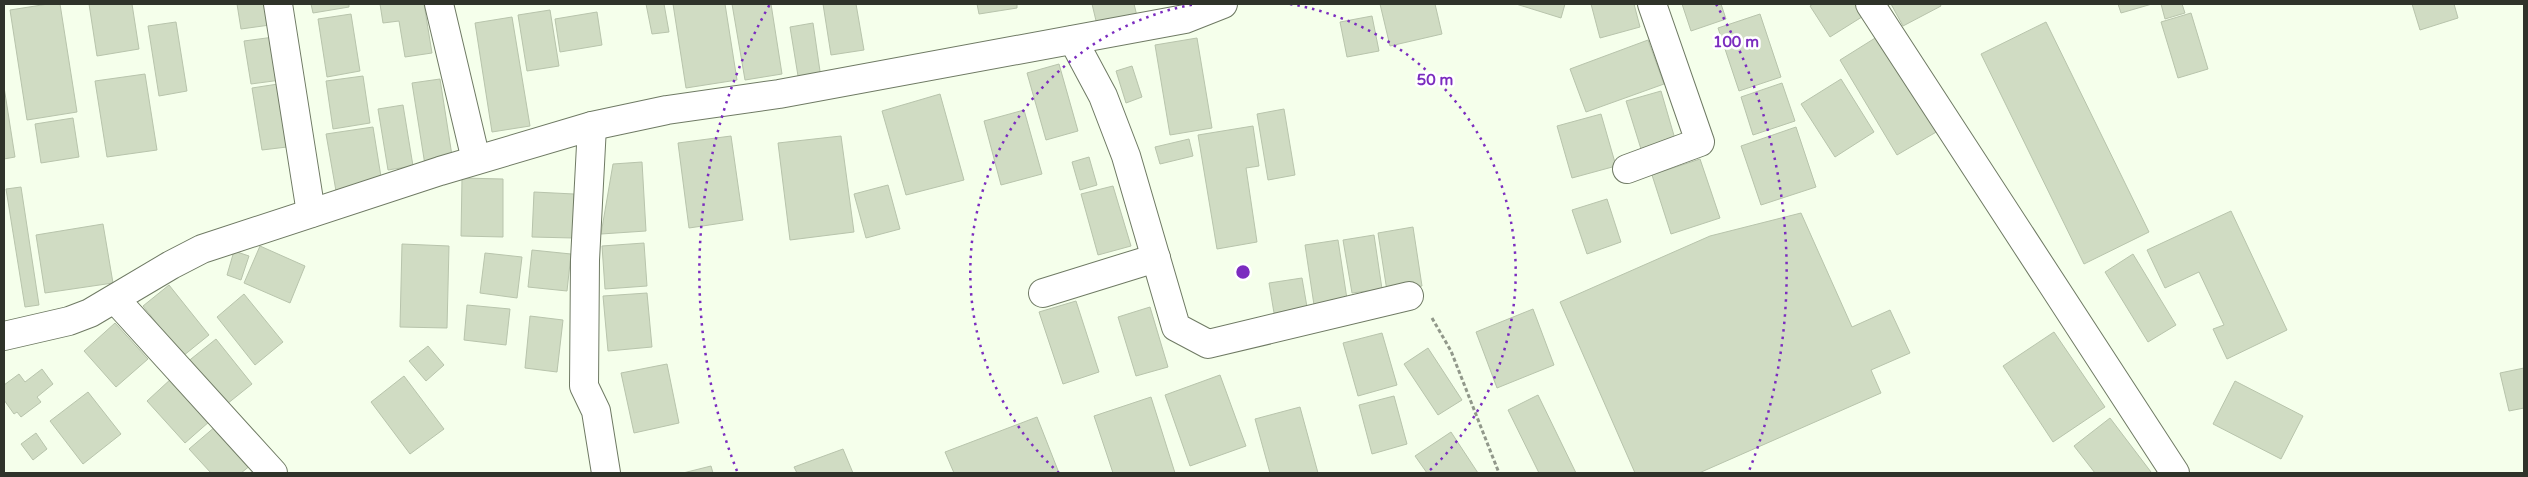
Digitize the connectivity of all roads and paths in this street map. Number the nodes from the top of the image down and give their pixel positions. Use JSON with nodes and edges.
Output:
{"nodes":[{"id":1,"x":278,"y":4,"type":"edge"},
{"id":2,"x":439,"y":4,"type":"edge"},
{"id":3,"x":1223,"y":4,"type":"edge"},
{"id":4,"x":1652,"y":4,"type":"edge"},
{"id":5,"x":1870,"y":4,"type":"edge"},
{"id":6,"x":1073,"y":40,"type":"junction"},
{"id":7,"x":592,"y":126,"type":"junction"},
{"id":8,"x":476,"y":160,"type":"junction"},
{"id":9,"x":1628,"y":170,"type":"dead end"},
{"id":10,"x":311,"y":213,"type":"junction"},
{"id":11,"x":1156,"y":258,"type":"junction"},
{"id":12,"x":1043,"y":293,"type":"dead end"},
{"id":13,"x":1409,"y":296,"type":"joint"},
{"id":14,"x":115,"y":299,"type":"junction"},
{"id":15,"x":4,"y":336,"type":"edge"},
{"id":16,"x":273,"y":473,"type":"edge"},
{"id":17,"x":606,"y":473,"type":"edge"},
{"id":18,"x":1499,"y":473,"type":"edge"},
{"id":19,"x":2174,"y":473,"type":"edge"}],
"edges":[{"from":1,"to":10,"type":"street"},
{"from":2,"to":8,"type":"street"},
{"from":3,"to":6,"type":"street"},
{"from":4,"to":9,"type":"street"},
{"from":5,"to":19,"type":"street"},
{"from":6,"to":7,"type":"street"},
{"from":6,"to":11,"type":"street"},
{"from":7,"to":8,"type":"street"},
{"from":7,"to":17,"type":"street"},
{"from":8,"to":10,"type":"street"},
{"from":10,"to":14,"type":"street"},
{"from":11,"to":12,"type":"street"},
{"from":11,"to":13,"type":"street"},
{"from":13,"to":18,"type":"path"},
{"from":14,"to":15,"type":"street"},
{"from":14,"to":16,"type":"street"}]}
